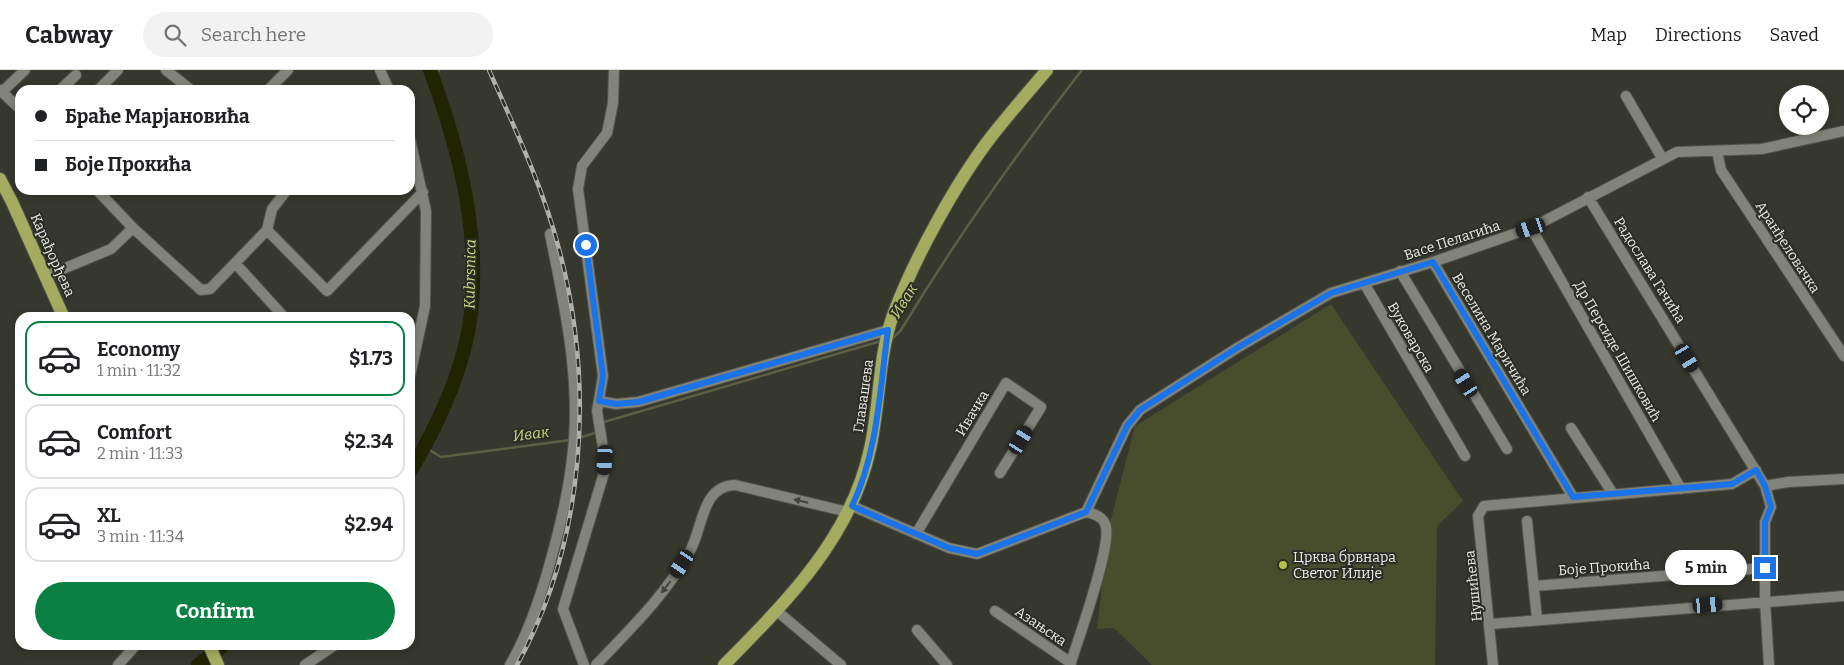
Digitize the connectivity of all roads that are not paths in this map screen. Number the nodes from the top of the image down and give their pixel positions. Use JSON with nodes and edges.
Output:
{"nodes":[{"id":1,"x":25,"y":70,"type":"edge"},
{"id":2,"x":118,"y":70,"type":"edge"},
{"id":3,"x":166,"y":70,"type":"edge"},
{"id":4,"x":288,"y":70,"type":"edge"},
{"id":5,"x":380,"y":70,"type":"edge"},
{"id":6,"x":614,"y":70,"type":"edge"},
{"id":7,"x":1047,"y":70,"type":"edge"},
{"id":8,"x":76,"y":75,"type":"dead end"},
{"id":9,"x":65,"y":85,"type":"edge"},
{"id":10,"x":103,"y":85,"type":"edge"},
{"id":11,"x":185,"y":85,"type":"edge"},
{"id":12,"x":273,"y":85,"type":"edge"},
{"id":13,"x":387,"y":85,"type":"edge"},
{"id":14,"x":1,"y":90,"type":"edge"},
{"id":15,"x":1626,"y":96,"type":"dead end"},
{"id":16,"x":15,"y":104,"type":"edge"},
{"id":17,"x":1844,"y":131,"type":"edge"},
{"id":18,"x":1717,"y":151,"type":"junction"},
{"id":19,"x":1662,"y":158,"type":"junction"},
{"id":20,"x":415,"y":161,"type":"edge"},
{"id":21,"x":0,"y":179,"type":"edge"},
{"id":22,"x":422,"y":192,"type":"junction"},
{"id":23,"x":103,"y":195,"type":"edge"},
{"id":24,"x":283,"y":195,"type":"edge"},
{"id":25,"x":1588,"y":197,"type":"junction"},
{"id":26,"x":133,"y":228,"type":"junction"},
{"id":27,"x":1531,"y":228,"type":"junction"},
{"id":28,"x":267,"y":230,"type":"junction"},
{"id":29,"x":550,"y":234,"type":"dead end"},
{"id":30,"x":234,"y":262,"type":"junction"},
{"id":31,"x":1433,"y":262,"type":"junction"},
{"id":32,"x":1400,"y":271,"type":"junction"},
{"id":33,"x":46,"y":276,"type":"junction"},
{"id":34,"x":1364,"y":283,"type":"junction"},
{"id":35,"x":61,"y":312,"type":"edge"},
{"id":36,"x":280,"y":312,"type":"edge"},
{"id":37,"x":888,"y":333,"type":"junction"},
{"id":38,"x":415,"y":354,"type":"edge"},
{"id":39,"x":1844,"y":356,"type":"edge"},
{"id":40,"x":599,"y":401,"type":"junction"},
{"id":41,"x":1571,"y":428,"type":"dead end"},
{"id":42,"x":1507,"y":449,"type":"dead end"},
{"id":43,"x":1465,"y":456,"type":"dead end"},
{"id":44,"x":1756,"y":470,"type":"junction"},
{"id":45,"x":1000,"y":473,"type":"dead end"},
{"id":46,"x":1844,"y":479,"type":"edge"},
{"id":47,"x":1765,"y":486,"type":"junction"},
{"id":48,"x":1680,"y":489,"type":"junction"},
{"id":49,"x":1613,"y":494,"type":"junction"},
{"id":50,"x":1573,"y":497,"type":"junction"},
{"id":51,"x":850,"y":509,"type":"junction"},
{"id":52,"x":1086,"y":512,"type":"junction"},
{"id":53,"x":1527,"y":521,"type":"dead end"},
{"id":54,"x":916,"y":534,"type":"junction"},
{"id":55,"x":1765,"y":568,"type":"junction"},
{"id":56,"x":1534,"y":586,"type":"junction"},
{"id":57,"x":1844,"y":596,"type":"edge"},
{"id":58,"x":1765,"y":601,"type":"junction"},
{"id":59,"x":778,"y":611,"type":"junction"},
{"id":60,"x":995,"y":611,"type":"dead end"},
{"id":61,"x":1536,"y":619,"type":"junction"},
{"id":62,"x":1491,"y":624,"type":"junction"},
{"id":63,"x":917,"y":630,"type":"dead end"},
{"id":64,"x":132,"y":650,"type":"edge"},
{"id":65,"x":211,"y":650,"type":"edge"},
{"id":66,"x":328,"y":650,"type":"edge"},
{"id":67,"x":1071,"y":664,"type":"edge"},
{"id":68,"x":118,"y":665,"type":"edge"},
{"id":69,"x":218,"y":665,"type":"edge"},
{"id":70,"x":305,"y":665,"type":"edge"},
{"id":71,"x":510,"y":665,"type":"edge"},
{"id":72,"x":584,"y":665,"type":"edge"},
{"id":73,"x":596,"y":665,"type":"edge"},
{"id":74,"x":724,"y":665,"type":"edge"},
{"id":75,"x":841,"y":665,"type":"edge"},
{"id":76,"x":947,"y":665,"type":"edge"},
{"id":77,"x":1494,"y":665,"type":"edge"},
{"id":78,"x":1769,"y":665,"type":"edge"}],
"edges":[{"from":1,"to":14,"type":"street"},
{"from":2,"to":10,"type":"street"},
{"from":3,"to":11,"type":"street"},
{"from":4,"to":12,"type":"street"},
{"from":5,"to":13,"type":"street"},
{"from":6,"to":40,"type":"street"},
{"from":7,"to":37,"type":"main road","name":"Главашева"},
{"from":8,"to":9,"type":"street"},
{"from":14,"to":16,"type":"street"},
{"from":15,"to":19,"type":"street"},
{"from":17,"to":18,"type":"street","name":"Васе Пелагића"},
{"from":18,"to":19,"type":"street","name":"Васе Пелагића"},
{"from":18,"to":39,"type":"street","name":"Аранђеловачка"},
{"from":19,"to":25,"type":"street","name":"Васе Пелагића"},
{"from":20,"to":22,"type":"street"},
{"from":21,"to":33,"type":"main road","name":"Карађорђева"},
{"from":22,"to":28,"type":"street"},
{"from":22,"to":38,"type":"street"},
{"from":23,"to":26,"type":"street"},
{"from":24,"to":28,"type":"street"},
{"from":25,"to":27,"type":"street","name":"Васе Пелагића"},
{"from":25,"to":44,"type":"street","name":"Радослава Гачића"},
{"from":26,"to":30,"type":"street"},
{"from":26,"to":33,"type":"street"},
{"from":27,"to":31,"type":"street","name":"Васе Пелагића"},
{"from":27,"to":48,"type":"street","name":"Др Персиде Шишковић"},
{"from":28,"to":30,"type":"street"},
{"from":29,"to":71,"type":"street"},
{"from":30,"to":36,"type":"street"},
{"from":31,"to":32,"type":"street","name":"Васе Пелагића"},
{"from":31,"to":50,"type":"street","name":"Веселина Маричића"},
{"from":32,"to":34,"type":"street","name":"Васе Пелагића"},
{"from":32,"to":42,"type":"street"},
{"from":33,"to":35,"type":"main road","name":"Карађорђева"},
{"from":34,"to":43,"type":"street","name":"Вуковарска"},
{"from":34,"to":52,"type":"street","name":"Васе Пелагића"},
{"from":37,"to":40,"type":"street"},
{"from":37,"to":51,"type":"main road","name":"Главашева"},
{"from":40,"to":72,"type":"street"},
{"from":41,"to":49,"type":"street"},
{"from":44,"to":47,"type":"street","name":"Радослава Гачића"},
{"from":44,"to":48,"type":"street"},
{"from":45,"to":54,"type":"street","name":"Ивачка"},
{"from":46,"to":47,"type":"street"},
{"from":47,"to":55,"type":"street"},
{"from":48,"to":49,"type":"street"},
{"from":49,"to":50,"type":"street"},
{"from":50,"to":62,"type":"street","name":"Нушићева"},
{"from":51,"to":54,"type":"street"},
{"from":51,"to":59,"type":"main road","name":"Главашева"},
{"from":51,"to":73,"type":"street","one_way":true},
{"from":52,"to":54,"type":"street"},
{"from":52,"to":67,"type":"street"},
{"from":53,"to":56,"type":"street"},
{"from":55,"to":56,"type":"street","name":"Боје Прокића"},
{"from":55,"to":58,"type":"street"},
{"from":56,"to":61,"type":"street"},
{"from":57,"to":58,"type":"street"},
{"from":58,"to":61,"type":"street"},
{"from":58,"to":78,"type":"street"},
{"from":59,"to":74,"type":"main road","name":"Главашева"},
{"from":59,"to":75,"type":"street"},
{"from":60,"to":67,"type":"street","name":"Азањска"},
{"from":61,"to":62,"type":"street"},
{"from":62,"to":77,"type":"street","name":"Нушићева"},
{"from":63,"to":76,"type":"street"},
{"from":64,"to":68,"type":"street"},
{"from":65,"to":69,"type":"main road"},
{"from":66,"to":70,"type":"street"}]}
